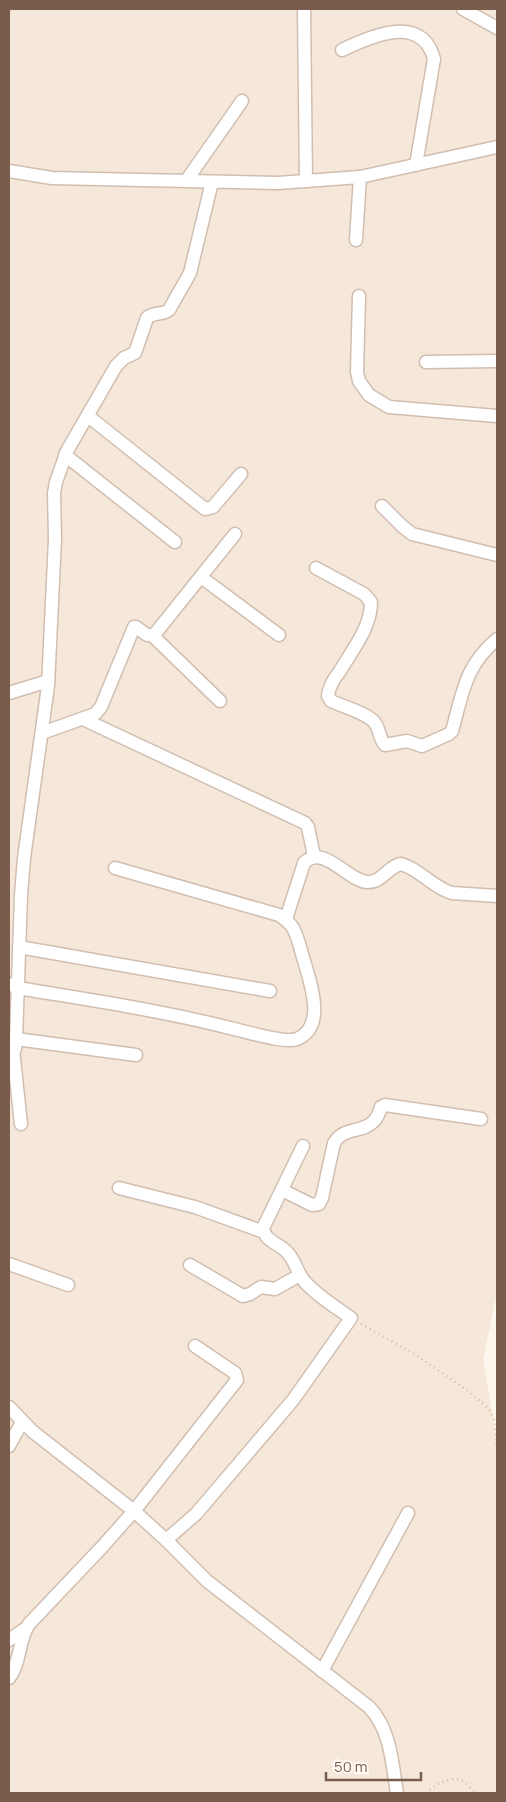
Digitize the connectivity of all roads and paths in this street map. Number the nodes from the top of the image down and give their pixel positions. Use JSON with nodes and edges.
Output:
{"nodes":[{"id":1,"x":304,"y":9,"type":"edge"},
{"id":2,"x":463,"y":9,"type":"edge"},
{"id":3,"x":497,"y":28,"type":"edge"},
{"id":4,"x":342,"y":50,"type":"dead end"},
{"id":5,"x":242,"y":101,"type":"dead end"},
{"id":6,"x":497,"y":147,"type":"edge"},
{"id":7,"x":416,"y":165,"type":"junction"},
{"id":8,"x":9,"y":170,"type":"edge"},
{"id":9,"x":360,"y":178,"type":"junction"},
{"id":10,"x":186,"y":181,"type":"junction"},
{"id":11,"x":306,"y":181,"type":"junction"},
{"id":12,"x":212,"y":182,"type":"junction"},
{"id":13,"x":356,"y":240,"type":"dead end"},
{"id":14,"x":359,"y":296,"type":"dead end"},
{"id":15,"x":497,"y":361,"type":"edge"},
{"id":16,"x":426,"y":362,"type":"dead end"},
{"id":17,"x":88,"y":416,"type":"junction"},
{"id":18,"x":497,"y":416,"type":"edge"},
{"id":19,"x":65,"y":455,"type":"junction"},
{"id":20,"x":242,"y":474,"type":"dead end"},
{"id":21,"x":382,"y":506,"type":"dead end"},
{"id":22,"x":236,"y":534,"type":"dead end"},
{"id":23,"x":175,"y":542,"type":"dead end"},
{"id":24,"x":497,"y":554,"type":"edge"},
{"id":25,"x":316,"y":568,"type":"dead end"},
{"id":26,"x":201,"y":577,"type":"junction"},
{"id":27,"x":279,"y":635,"type":"dead end"},
{"id":28,"x":153,"y":636,"type":"junction"},
{"id":29,"x":497,"y":639,"type":"edge"},
{"id":30,"x":48,"y":681,"type":"junction"},
{"id":31,"x":9,"y":693,"type":"edge"},
{"id":32,"x":220,"y":702,"type":"dead end"},
{"id":33,"x":83,"y":718,"type":"junction"},
{"id":34,"x":42,"y":733,"type":"junction"},
{"id":35,"x":314,"y":856,"type":"junction"},
{"id":36,"x":115,"y":868,"type":"dead end"},
{"id":37,"x":497,"y":896,"type":"edge"},
{"id":38,"x":286,"y":919,"type":"junction"},
{"id":39,"x":20,"y":947,"type":"junction"},
{"id":40,"x":13,"y":986,"type":"edge"},
{"id":41,"x":270,"y":991,"type":"dead end"},
{"id":42,"x":12,"y":1049,"type":"edge"},
{"id":43,"x":136,"y":1055,"type":"dead end"},
{"id":44,"x":481,"y":1119,"type":"dead end"},
{"id":45,"x":21,"y":1124,"type":"dead end"},
{"id":46,"x":303,"y":1146,"type":"dead end"},
{"id":47,"x":119,"y":1188,"type":"dead end"},
{"id":48,"x":282,"y":1190,"type":"junction"},
{"id":49,"x":264,"y":1232,"type":"junction"},
{"id":50,"x":9,"y":1264,"type":"edge"},
{"id":51,"x":190,"y":1265,"type":"dead end"},
{"id":52,"x":300,"y":1275,"type":"junction"},
{"id":53,"x":68,"y":1286,"type":"dead end"},
{"id":54,"x":351,"y":1318,"type":"junction"},
{"id":55,"x":196,"y":1346,"type":"dead end"},
{"id":56,"x":9,"y":1407,"type":"edge"},
{"id":57,"x":22,"y":1422,"type":"junction"},
{"id":58,"x":9,"y":1446,"type":"edge"},
{"id":59,"x":497,"y":1454,"type":"edge"},
{"id":60,"x":134,"y":1511,"type":"junction"},
{"id":61,"x":408,"y":1513,"type":"dead end"},
{"id":62,"x":166,"y":1540,"type":"junction"},
{"id":63,"x":25,"y":1629,"type":"junction"},
{"id":64,"x":9,"y":1640,"type":"edge"},
{"id":65,"x":322,"y":1670,"type":"junction"},
{"id":66,"x":9,"y":1678,"type":"edge"},
{"id":67,"x":397,"y":1793,"type":"edge"},
{"id":68,"x":426,"y":1793,"type":"edge"},
{"id":69,"x":476,"y":1793,"type":"edge"}],
"edges":[{"from":1,"to":11,"type":"street"},
{"from":2,"to":3,"type":"street"},
{"from":4,"to":7,"type":"street"},
{"from":5,"to":10,"type":"street"},
{"from":6,"to":7,"type":"street"},
{"from":7,"to":9,"type":"street"},
{"from":8,"to":10,"type":"street"},
{"from":9,"to":11,"type":"street"},
{"from":9,"to":13,"type":"street"},
{"from":10,"to":12,"type":"street"},
{"from":11,"to":12,"type":"street"},
{"from":12,"to":17,"type":"street"},
{"from":14,"to":18,"type":"street"},
{"from":15,"to":16,"type":"street"},
{"from":17,"to":19,"type":"street"},
{"from":17,"to":20,"type":"street"},
{"from":19,"to":23,"type":"street"},
{"from":19,"to":30,"type":"street"},
{"from":21,"to":24,"type":"street"},
{"from":22,"to":26,"type":"street"},
{"from":25,"to":29,"type":"street"},
{"from":26,"to":27,"type":"street"},
{"from":26,"to":28,"type":"street"},
{"from":28,"to":32,"type":"street"},
{"from":28,"to":33,"type":"street"},
{"from":30,"to":31,"type":"street"},
{"from":30,"to":34,"type":"street"},
{"from":33,"to":34,"type":"street"},
{"from":33,"to":35,"type":"street"},
{"from":34,"to":39,"type":"street"},
{"from":35,"to":37,"type":"street"},
{"from":35,"to":38,"type":"street"},
{"from":36,"to":38,"type":"street"},
{"from":38,"to":40,"type":"street"},
{"from":39,"to":40,"type":"street"},
{"from":39,"to":41,"type":"street"},
{"from":40,"to":42,"type":"street"},
{"from":42,"to":43,"type":"street"},
{"from":42,"to":45,"type":"street"},
{"from":44,"to":48,"type":"street"},
{"from":46,"to":48,"type":"street"},
{"from":47,"to":49,"type":"street"},
{"from":48,"to":49,"type":"street"},
{"from":49,"to":52,"type":"street"},
{"from":50,"to":53,"type":"street"},
{"from":51,"to":52,"type":"street"},
{"from":52,"to":54,"type":"street"},
{"from":54,"to":59,"type":"path"},
{"from":54,"to":62,"type":"street"},
{"from":55,"to":60,"type":"street"},
{"from":56,"to":57,"type":"street"},
{"from":57,"to":58,"type":"street"},
{"from":57,"to":60,"type":"street"},
{"from":60,"to":62,"type":"street"},
{"from":60,"to":63,"type":"street"},
{"from":61,"to":65,"type":"street"},
{"from":62,"to":65,"type":"street"},
{"from":63,"to":64,"type":"street"},
{"from":63,"to":66,"type":"street"},
{"from":65,"to":67,"type":"street"},
{"from":68,"to":69,"type":"path"}]}
